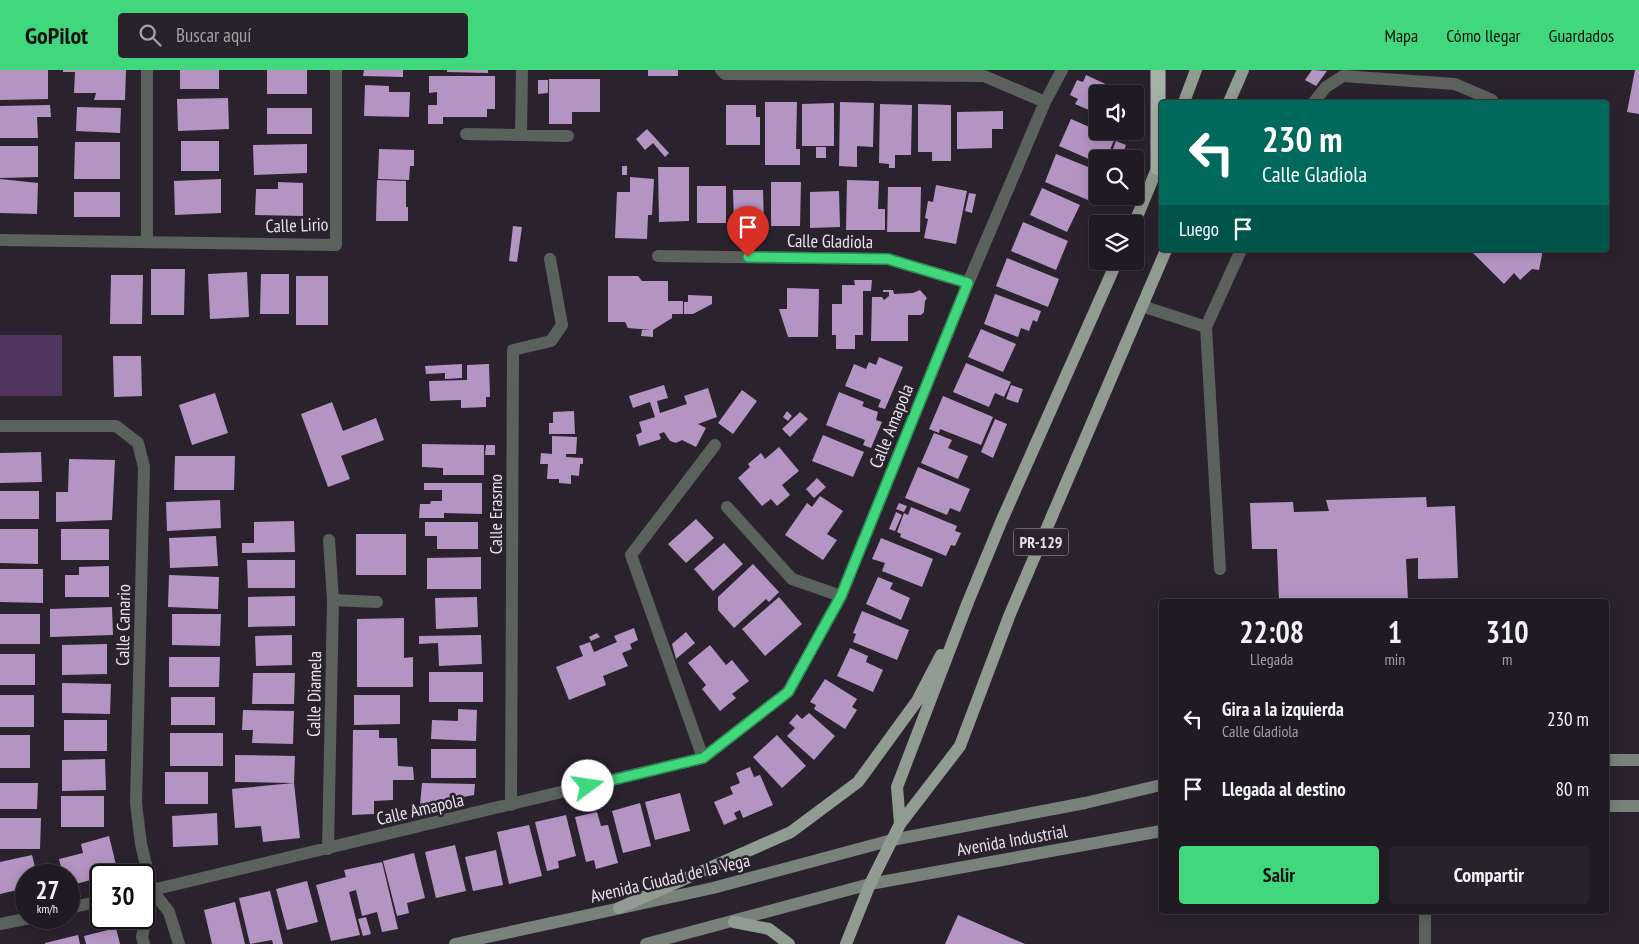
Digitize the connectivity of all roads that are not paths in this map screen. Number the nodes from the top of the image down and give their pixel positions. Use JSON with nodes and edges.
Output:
{"nodes":[{"id":1,"x":147,"y":70,"type":"edge"},
{"id":2,"x":336,"y":70,"type":"edge"},
{"id":3,"x":522,"y":70,"type":"edge"},
{"id":4,"x":721,"y":70,"type":"edge"},
{"id":5,"x":1062,"y":70,"type":"edge"},
{"id":6,"x":1158,"y":70,"type":"edge"},
{"id":7,"x":1196,"y":70,"type":"edge"},
{"id":8,"x":1243,"y":70,"type":"edge"},
{"id":9,"x":891,"y":73,"type":"edge"},
{"id":10,"x":1185,"y":100,"type":"edge"},
{"id":11,"x":1230,"y":100,"type":"edge"},
{"id":12,"x":1316,"y":100,"type":"edge"},
{"id":13,"x":1492,"y":100,"type":"edge"},
{"id":14,"x":1045,"y":102,"type":"junction"},
{"id":15,"x":1159,"y":116,"type":"edge"},
{"id":16,"x":466,"y":134,"type":"dead end"},
{"id":17,"x":521,"y":136,"type":"junction"},
{"id":18,"x":568,"y":136,"type":"dead end"},
{"id":19,"x":1159,"y":165,"type":"edge"},
{"id":20,"x":1138,"y":215,"type":"edge"},
{"id":21,"x":0,"y":240,"type":"edge"},
{"id":22,"x":147,"y":242,"type":"junction"},
{"id":23,"x":1165,"y":252,"type":"edge"},
{"id":24,"x":1240,"y":252,"type":"edge"},
{"id":25,"x":658,"y":256,"type":"dead end"},
{"id":26,"x":550,"y":259,"type":"dead end"},
{"id":27,"x":1114,"y":270,"type":"edge"},
{"id":28,"x":968,"y":283,"type":"junction"},
{"id":29,"x":1142,"y":306,"type":"junction"},
{"id":30,"x":1206,"y":327,"type":"junction"},
{"id":31,"x":0,"y":426,"type":"edge"},
{"id":32,"x":715,"y":445,"type":"dead end"},
{"id":33,"x":727,"y":507,"type":"dead end"},
{"id":34,"x":329,"y":540,"type":"dead end"},
{"id":35,"x":1220,"y":568,"type":"dead end"},
{"id":36,"x":841,"y":596,"type":"junction"},
{"id":37,"x":333,"y":600,"type":"junction"},
{"id":38,"x":377,"y":602,"type":"dead end"},
{"id":39,"x":968,"y":602,"type":"junction"},
{"id":40,"x":703,"y":758,"type":"junction"},
{"id":41,"x":1609,"y":760,"type":"edge"},
{"id":42,"x":1639,"y":760,"type":"edge"},
{"id":43,"x":1159,"y":785,"type":"edge"},
{"id":44,"x":511,"y":805,"type":"junction"},
{"id":45,"x":1609,"y":806,"type":"edge"},
{"id":46,"x":1639,"y":806,"type":"edge"},
{"id":47,"x":900,"y":824,"type":"junction"},
{"id":48,"x":1159,"y":831,"type":"edge"},
{"id":49,"x":892,"y":840,"type":"junction"},
{"id":50,"x":328,"y":849,"type":"junction"},
{"id":51,"x":144,"y":864,"type":"edge"},
{"id":52,"x":870,"y":884,"type":"junction"},
{"id":53,"x":155,"y":889,"type":"edge"},
{"id":54,"x":155,"y":898,"type":"edge"},
{"id":55,"x":620,"y":908,"type":"junction"},
{"id":56,"x":1425,"y":914,"type":"edge"},
{"id":57,"x":15,"y":921,"type":"edge"},
{"id":58,"x":734,"y":922,"type":"junction"},
{"id":59,"x":0,"y":924,"type":"edge"},
{"id":60,"x":143,"y":929,"type":"edge"},
{"id":61,"x":144,"y":944,"type":"edge"},
{"id":62,"x":179,"y":944,"type":"edge"},
{"id":63,"x":455,"y":944,"type":"edge"},
{"id":64,"x":646,"y":944,"type":"edge"},
{"id":65,"x":789,"y":944,"type":"edge"},
{"id":66,"x":846,"y":944,"type":"edge"},
{"id":67,"x":1425,"y":944,"type":"edge"}],
"edges":[{"from":1,"to":22,"type":"street"},
{"from":2,"to":22,"type":"street","name":"Calle Lirio"},
{"from":3,"to":17,"type":"street"},
{"from":4,"to":9,"type":"street"},
{"from":5,"to":14,"type":"street","name":"Calle Amapola"},
{"from":6,"to":15,"type":"highway"},
{"from":7,"to":10,"type":"main road"},
{"from":8,"to":11,"type":"main road"},
{"from":9,"to":14,"type":"street"},
{"from":12,"to":13,"type":"street"},
{"from":14,"to":28,"type":"street","name":"Calle Amapola"},
{"from":16,"to":17,"type":"street"},
{"from":17,"to":18,"type":"street"},
{"from":19,"to":20,"type":"main road"},
{"from":21,"to":22,"type":"street","name":"Calle Lirio"},
{"from":23,"to":29,"type":"main road","number":"PR-129"},
{"from":24,"to":30,"type":"street"},
{"from":25,"to":28,"type":"street","name":"Calle Gladiola"},
{"from":26,"to":44,"type":"street","name":"Calle Erasmo"},
{"from":27,"to":39,"type":"main road","number":"PR-129"},
{"from":28,"to":36,"type":"street","name":"Calle Amapola"},
{"from":29,"to":30,"type":"street"},
{"from":29,"to":47,"type":"main road","number":"PR-129"},
{"from":30,"to":35,"type":"street"},
{"from":31,"to":51,"type":"street","name":"Calle Canario"},
{"from":32,"to":40,"type":"street"},
{"from":33,"to":36,"type":"street"},
{"from":34,"to":37,"type":"street","name":"Calle Diamela"},
{"from":36,"to":40,"type":"street","name":"Calle Amapola"},
{"from":37,"to":38,"type":"street"},
{"from":37,"to":50,"type":"street","name":"Calle Diamela"},
{"from":39,"to":47,"type":"main road","number":"PR-129"},
{"from":39,"to":55,"type":"main road"},
{"from":40,"to":44,"type":"street","name":"Calle Amapola"},
{"from":41,"to":42,"type":"street"},
{"from":43,"to":49,"type":"street","name":"Avenida Industrial"},
{"from":44,"to":50,"type":"street","name":"Calle Amapola"},
{"from":45,"to":46,"type":"street"},
{"from":47,"to":49,"type":"main road","number":"PR-129"},
{"from":48,"to":52,"type":"street","name":"Avenida Industrial"},
{"from":49,"to":52,"type":"main road","number":"PR-129"},
{"from":49,"to":55,"type":"street","name":"Avenida Ciudad de la Vega"},
{"from":50,"to":53,"type":"street","name":"Calle Amapola"},
{"from":52,"to":58,"type":"street"},
{"from":52,"to":66,"type":"main road","number":"PR-129"},
{"from":54,"to":62,"type":"street","name":"Calle Canario"},
{"from":55,"to":63,"type":"street","name":"Avenida Ciudad de la Vega"},
{"from":56,"to":67,"type":"street"},
{"from":57,"to":59,"type":"street"},
{"from":58,"to":64,"type":"street"},
{"from":58,"to":65,"type":"main road"},
{"from":60,"to":61,"type":"street"}]}
